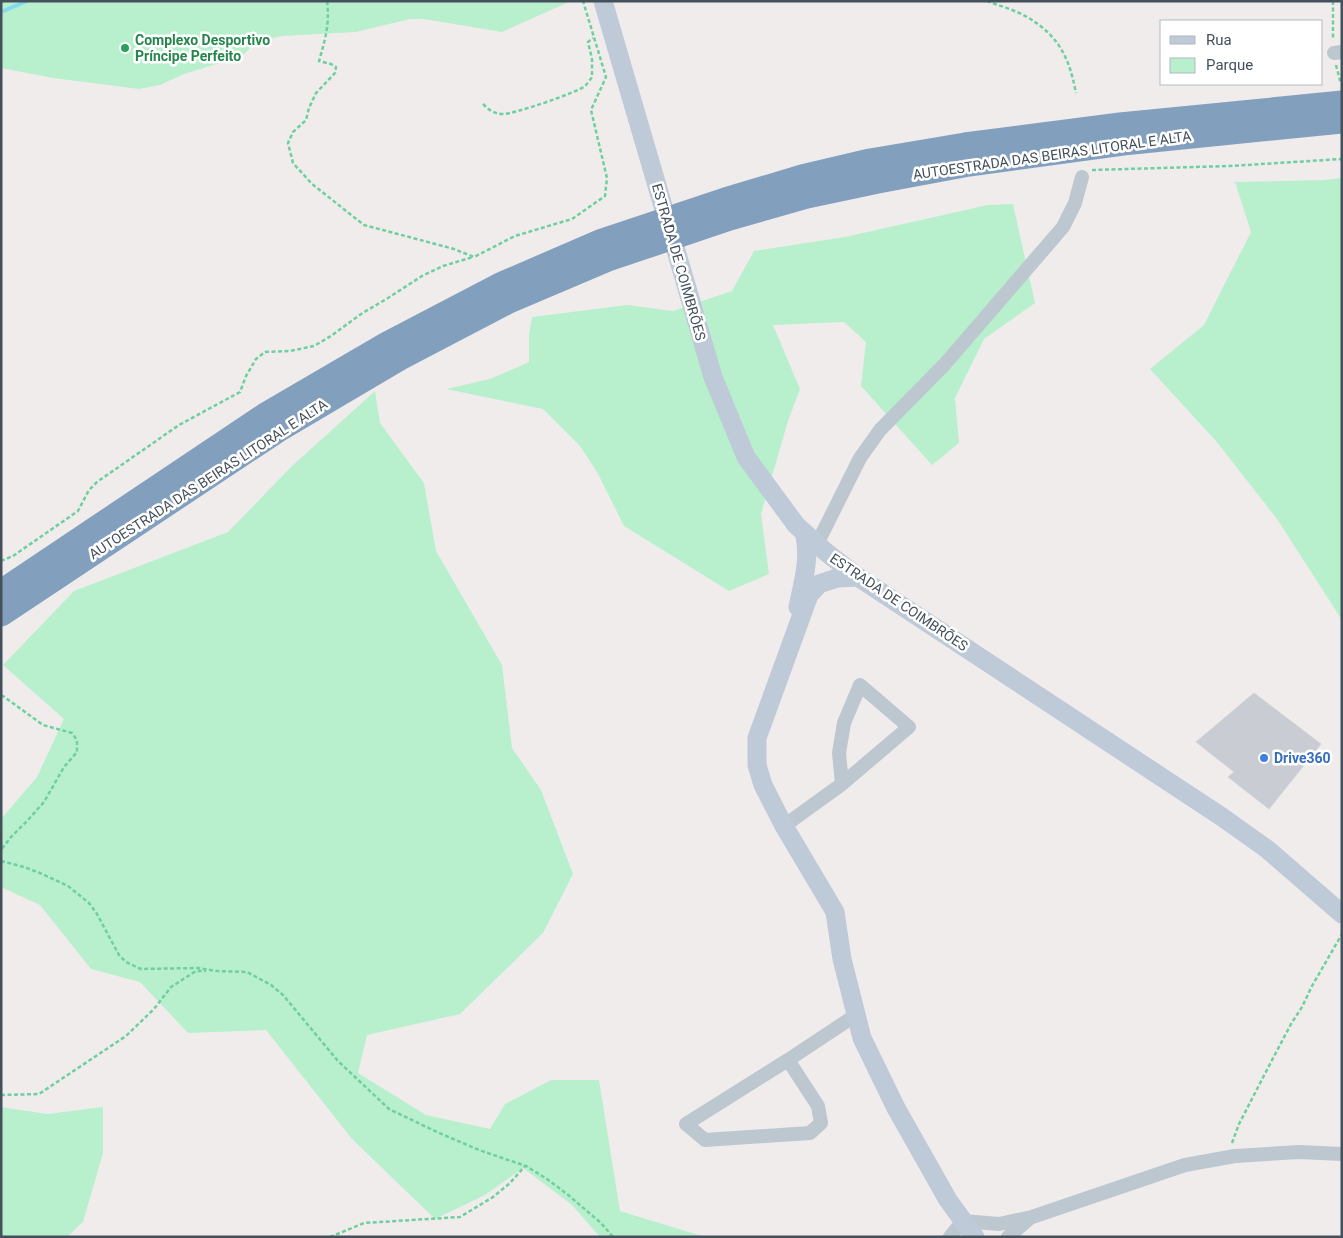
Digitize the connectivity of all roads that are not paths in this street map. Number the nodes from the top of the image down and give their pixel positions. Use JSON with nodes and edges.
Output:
{"nodes":[{"id":1,"x":603,"y":1,"type":"edge"},
{"id":2,"x":1342,"y":103,"type":"edge"},
{"id":3,"x":1342,"y":121,"type":"edge"},
{"id":4,"x":1082,"y":177,"type":"road end"},
{"id":5,"x":727,"y":209,"type":"junction"},
{"id":6,"x":605,"y":250,"type":"junction"},
{"id":7,"x":816,"y":543,"type":"junction"},
{"id":8,"x":858,"y":577,"type":"junction"},
{"id":9,"x":1,"y":592,"type":"edge"},
{"id":10,"x":809,"y":595,"type":"junction"},
{"id":11,"x":1,"y":614,"type":"edge"},
{"id":12,"x":788,"y":652,"type":"junction"},
{"id":13,"x":842,"y":784,"type":"junction"},
{"id":14,"x":784,"y":826,"type":"junction"},
{"id":15,"x":1342,"y":914,"type":"edge"},
{"id":16,"x":856,"y":1015,"type":"junction"},
{"id":17,"x":788,"y":1060,"type":"junction"},
{"id":18,"x":1342,"y":1154,"type":"edge"},
{"id":19,"x":1032,"y":1217,"type":"junction"},
{"id":20,"x":963,"y":1222,"type":"junction"},
{"id":21,"x":950,"y":1237,"type":"edge"},
{"id":22,"x":975,"y":1237,"type":"edge"},
{"id":23,"x":1008,"y":1237,"type":"edge"}],
"edges":[{"from":1,"to":7,"type":"street","name":"ESTRADA DE COIMBRÕES"},
{"from":2,"to":5,"type":"highway","name":"AUTOESTRADA DAS BEIRAS LITORAL E ALTA"},
{"from":3,"to":5,"type":"highway","name":"AUTOESTRADA DAS BEIRAS LITORAL E ALTA"},
{"from":4,"to":7,"type":"street"},
{"from":5,"to":6,"type":"highway","name":"AUTOESTRADA DAS BEIRAS LITORAL E ALTA"},
{"from":6,"to":9,"type":"highway","name":"AUTOESTRADA DAS BEIRAS LITORAL E ALTA"},
{"from":6,"to":11,"type":"highway","name":"AUTOESTRADA DAS BEIRAS LITORAL E ALTA"},
{"from":7,"to":8,"type":"street","name":"ESTRADA DE COIMBRÕES"},
{"from":7,"to":10,"type":"street"},
{"from":7,"to":12,"type":"street"},
{"from":8,"to":10,"type":"street"},
{"from":8,"to":15,"type":"street","name":"ESTRADA DE COIMBRÕES"},
{"from":10,"to":12,"type":"street"},
{"from":12,"to":14,"type":"street"},
{"from":13,"to":13,"type":"street"},
{"from":13,"to":14,"type":"street"},
{"from":14,"to":16,"type":"street"},
{"from":16,"to":17,"type":"street"},
{"from":16,"to":20,"type":"street"},
{"from":17,"to":17,"type":"street"},
{"from":18,"to":19,"type":"street"},
{"from":19,"to":20,"type":"street"},
{"from":19,"to":23,"type":"street"},
{"from":20,"to":21,"type":"street"},
{"from":20,"to":22,"type":"street"}]}
